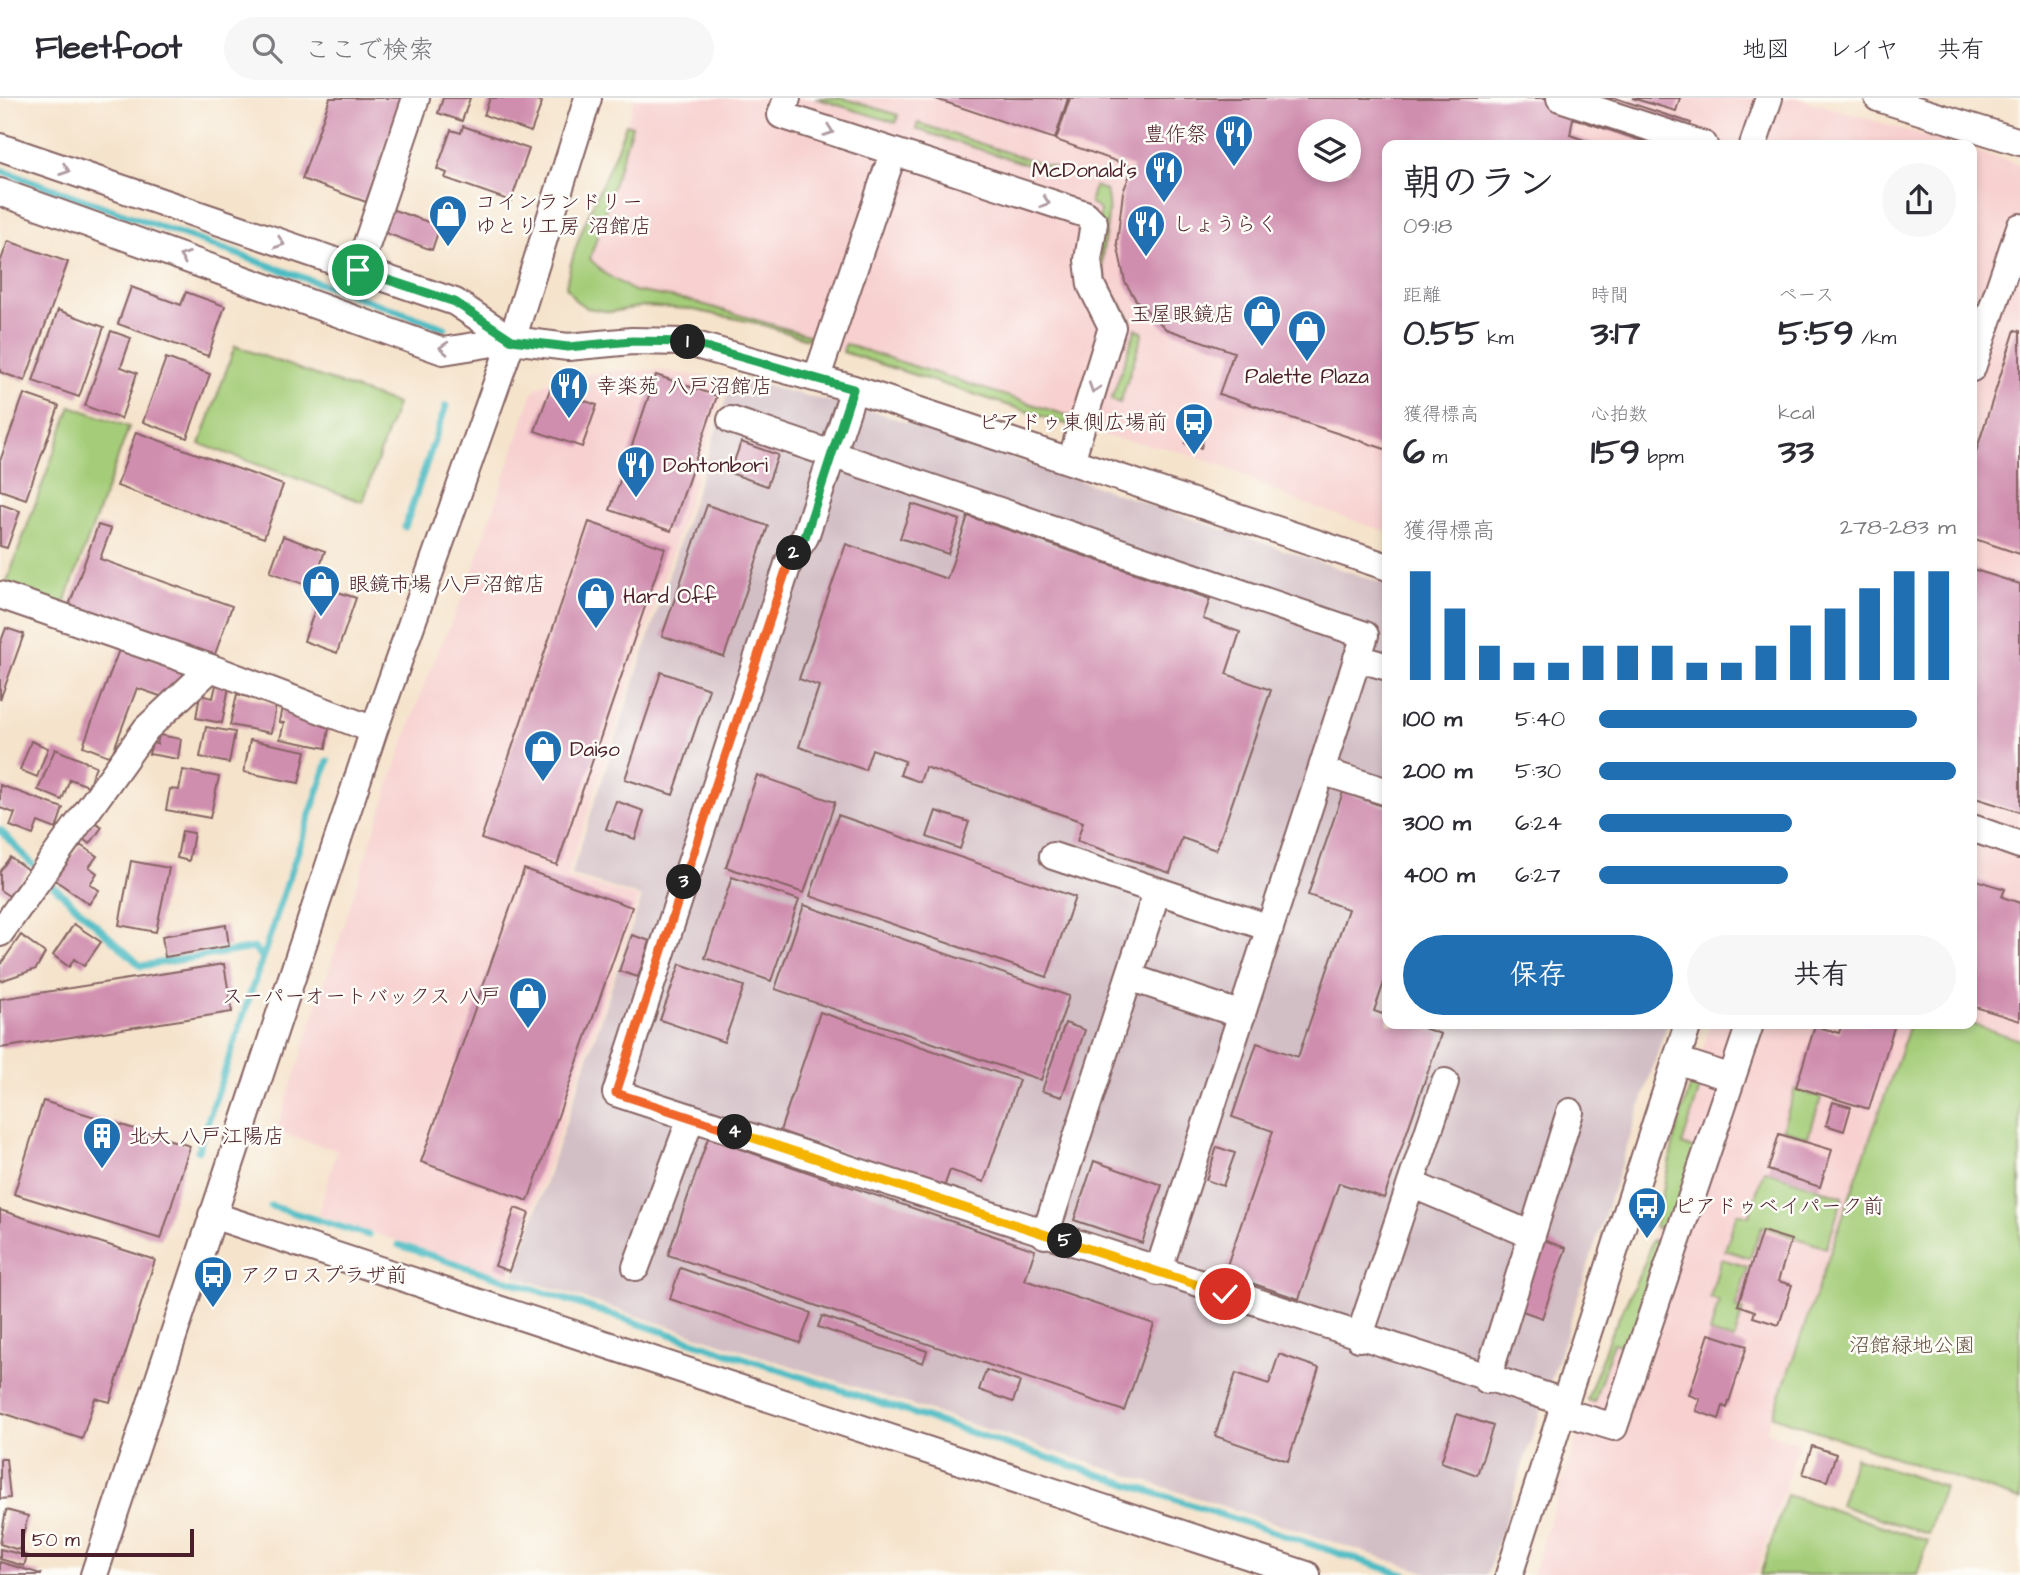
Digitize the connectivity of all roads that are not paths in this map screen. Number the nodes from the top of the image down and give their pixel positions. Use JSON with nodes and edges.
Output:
{"nodes":[{"id":1,"x":416,"y":98,"type":"edge"},
{"id":2,"x":588,"y":98,"type":"edge"},
{"id":3,"x":787,"y":98,"type":"edge"},
{"id":4,"x":1560,"y":98,"type":"edge"},
{"id":5,"x":1769,"y":98,"type":"edge"},
{"id":6,"x":1878,"y":98,"type":"edge"},
{"id":7,"x":1689,"y":140,"type":"edge"},
{"id":8,"x":1755,"y":140,"type":"edge"},
{"id":9,"x":2020,"y":142,"type":"edge"},
{"id":10,"x":0,"y":147,"type":"edge"},
{"id":11,"x":893,"y":153,"type":"junction"},
{"id":12,"x":0,"y":192,"type":"edge"},
{"id":13,"x":2020,"y":227,"type":"edge"},
{"id":14,"x":358,"y":270,"type":"junction"},
{"id":15,"x":512,"y":340,"type":"junction"},
{"id":16,"x":1977,"y":354,"type":"edge"},
{"id":17,"x":817,"y":377,"type":"junction"},
{"id":18,"x":853,"y":389,"type":"junction"},
{"id":19,"x":731,"y":420,"type":"dead end"},
{"id":20,"x":831,"y":456,"type":"junction"},
{"id":21,"x":1071,"y":461,"type":"junction"},
{"id":22,"x":1382,"y":565,"type":"edge"},
{"id":23,"x":0,"y":594,"type":"edge"},
{"id":24,"x":1357,"y":658,"type":"junction"},
{"id":25,"x":1382,"y":665,"type":"edge"},
{"id":26,"x":211,"y":668,"type":"junction"},
{"id":27,"x":374,"y":730,"type":"junction"},
{"id":28,"x":1321,"y":771,"type":"junction"},
{"id":29,"x":1382,"y":790,"type":"edge"},
{"id":30,"x":1977,"y":830,"type":"edge"},
{"id":31,"x":2020,"y":845,"type":"edge"},
{"id":32,"x":1053,"y":856,"type":"dead end"},
{"id":33,"x":1157,"y":891,"type":"junction"},
{"id":34,"x":1270,"y":928,"type":"junction"},
{"id":35,"x":0,"y":933,"type":"edge"},
{"id":36,"x":1129,"y":977,"type":"junction"},
{"id":37,"x":1242,"y":1015,"type":"junction"},
{"id":38,"x":1686,"y":1029,"type":"edge"},
{"id":39,"x":1748,"y":1029,"type":"edge"},
{"id":40,"x":1676,"y":1060,"type":"junction"},
{"id":41,"x":1732,"y":1078,"type":"junction"},
{"id":42,"x":1445,"y":1082,"type":"dead end"},
{"id":43,"x":1570,"y":1112,"type":"dead end"},
{"id":44,"x":691,"y":1118,"type":"junction"},
{"id":45,"x":1410,"y":1184,"type":"junction"},
{"id":46,"x":212,"y":1215,"type":"junction"},
{"id":47,"x":1045,"y":1235,"type":"junction"},
{"id":48,"x":1532,"y":1235,"type":"junction"},
{"id":49,"x":636,"y":1267,"type":"dead end"},
{"id":50,"x":1158,"y":1272,"type":"junction"},
{"id":51,"x":1359,"y":1338,"type":"junction"},
{"id":52,"x":1487,"y":1380,"type":"junction"},
{"id":53,"x":1562,"y":1407,"type":"junction"},
{"id":54,"x":94,"y":1575,"type":"edge"},
{"id":55,"x":1307,"y":1575,"type":"edge"},
{"id":56,"x":1509,"y":1575,"type":"edge"}],
"edges":[{"from":1,"to":14,"type":"street"},
{"from":2,"to":15,"type":"street"},
{"from":3,"to":11,"type":"street","one_way":true},
{"from":4,"to":7,"type":"street"},
{"from":5,"to":8,"type":"street"},
{"from":6,"to":9,"type":"street"},
{"from":10,"to":14,"type":"street","one_way":true},
{"from":11,"to":17,"type":"street"},
{"from":11,"to":21,"type":"street","one_way":true},
{"from":15,"to":12,"type":"street","one_way":true},
{"from":13,"to":16,"type":"street"},
{"from":14,"to":15,"type":"street"},
{"from":15,"to":17,"type":"street"},
{"from":15,"to":27,"type":"street"},
{"from":17,"to":18,"type":"street"},
{"from":18,"to":20,"type":"street"},
{"from":18,"to":21,"type":"street"},
{"from":19,"to":20,"type":"street"},
{"from":20,"to":24,"type":"street"},
{"from":20,"to":44,"type":"street"},
{"from":21,"to":22,"type":"street"},
{"from":23,"to":26,"type":"street"},
{"from":24,"to":25,"type":"street"},
{"from":24,"to":28,"type":"street"},
{"from":26,"to":27,"type":"street"},
{"from":26,"to":35,"type":"street"},
{"from":27,"to":46,"type":"street"},
{"from":28,"to":29,"type":"street"},
{"from":28,"to":34,"type":"street"},
{"from":30,"to":31,"type":"street"},
{"from":32,"to":33,"type":"street"},
{"from":33,"to":34,"type":"street"},
{"from":33,"to":36,"type":"street"},
{"from":34,"to":37,"type":"street"},
{"from":36,"to":37,"type":"street"},
{"from":36,"to":47,"type":"street"},
{"from":37,"to":50,"type":"street"},
{"from":38,"to":40,"type":"street"},
{"from":39,"to":41,"type":"street"},
{"from":40,"to":41,"type":"street"},
{"from":40,"to":53,"type":"street"},
{"from":41,"to":53,"type":"street"},
{"from":42,"to":45,"type":"street"},
{"from":43,"to":48,"type":"street"},
{"from":44,"to":47,"type":"street"},
{"from":44,"to":49,"type":"street"},
{"from":45,"to":48,"type":"street"},
{"from":45,"to":51,"type":"street"},
{"from":46,"to":54,"type":"street"},
{"from":46,"to":55,"type":"street"},
{"from":47,"to":50,"type":"street"},
{"from":48,"to":52,"type":"street"},
{"from":50,"to":51,"type":"street"},
{"from":51,"to":52,"type":"street"},
{"from":52,"to":53,"type":"street"},
{"from":53,"to":56,"type":"street"}]}
